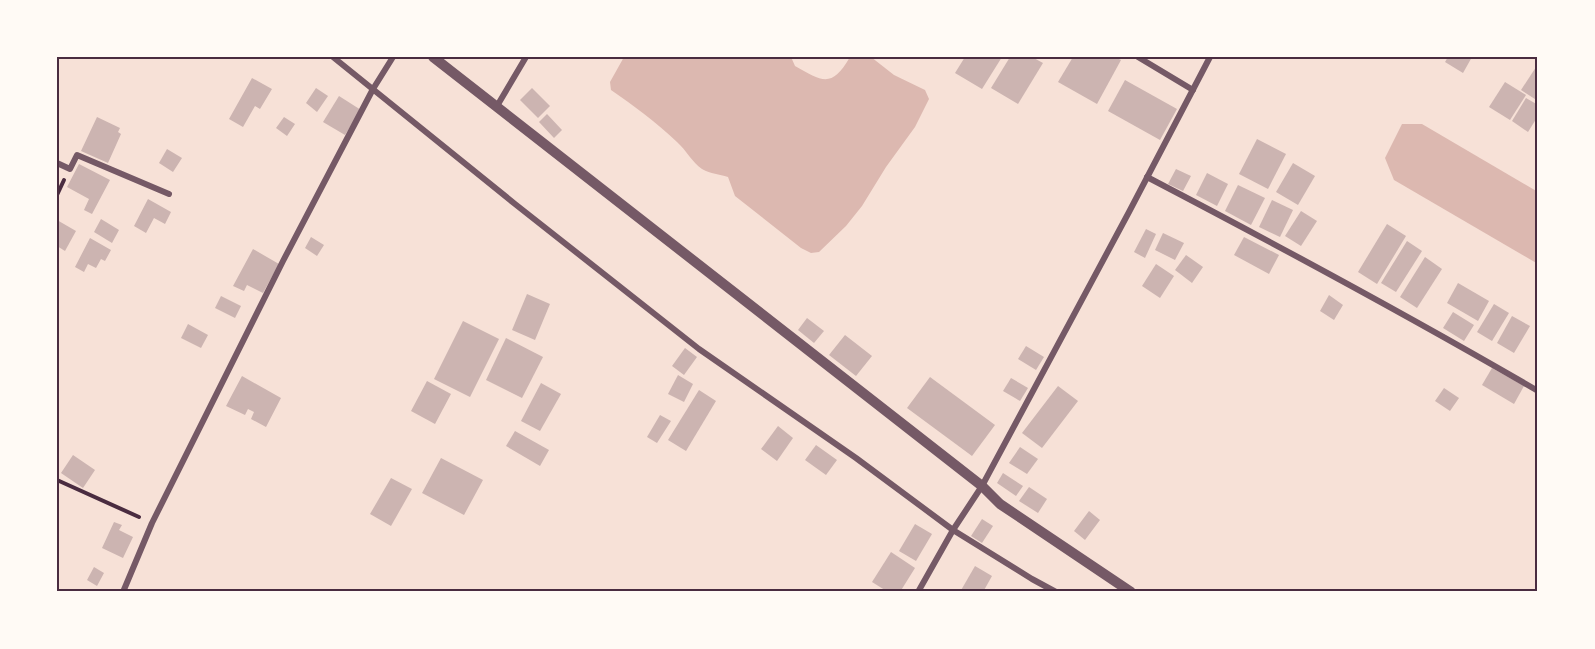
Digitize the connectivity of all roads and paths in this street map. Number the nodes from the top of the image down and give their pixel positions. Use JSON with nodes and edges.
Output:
{"nodes":[{"id":1,"x":333,"y":57,"type":"edge"},
{"id":2,"x":393,"y":57,"type":"edge"},
{"id":3,"x":433,"y":57,"type":"edge"},
{"id":4,"x":526,"y":57,"type":"edge"},
{"id":5,"x":1138,"y":57,"type":"edge"},
{"id":6,"x":1210,"y":57,"type":"edge"},
{"id":7,"x":373,"y":89,"type":"junction"},
{"id":8,"x":1193,"y":90,"type":"junction"},
{"id":9,"x":497,"y":106,"type":"junction"},
{"id":10,"x":57,"y":163,"type":"edge"},
{"id":11,"x":1147,"y":177,"type":"junction"},
{"id":12,"x":169,"y":195,"type":"dead end"},
{"id":13,"x":1538,"y":391,"type":"edge"},
{"id":14,"x":57,"y":480,"type":"edge"},
{"id":15,"x":982,"y":486,"type":"junction"},
{"id":16,"x":152,"y":523,"type":"junction"},
{"id":17,"x":953,"y":530,"type":"junction"},
{"id":18,"x":123,"y":592,"type":"edge"},
{"id":19,"x":918,"y":592,"type":"edge"},
{"id":20,"x":1056,"y":592,"type":"edge"},
{"id":21,"x":1131,"y":592,"type":"edge"}],
"edges":[{"from":1,"to":7,"type":"street"},
{"from":2,"to":7,"type":"street"},
{"from":3,"to":9,"type":"street"},
{"from":4,"to":9,"type":"street"},
{"from":5,"to":8,"type":"street"},
{"from":6,"to":8,"type":"street"},
{"from":7,"to":16,"type":"street"},
{"from":7,"to":17,"type":"street"},
{"from":8,"to":11,"type":"street"},
{"from":9,"to":15,"type":"street"},
{"from":10,"to":12,"type":"street"},
{"from":11,"to":13,"type":"street"},
{"from":11,"to":15,"type":"street"},
{"from":14,"to":16,"type":"path"},
{"from":15,"to":17,"type":"street"},
{"from":15,"to":21,"type":"street"},
{"from":16,"to":18,"type":"street"},
{"from":17,"to":19,"type":"street"},
{"from":17,"to":20,"type":"street"}]}
